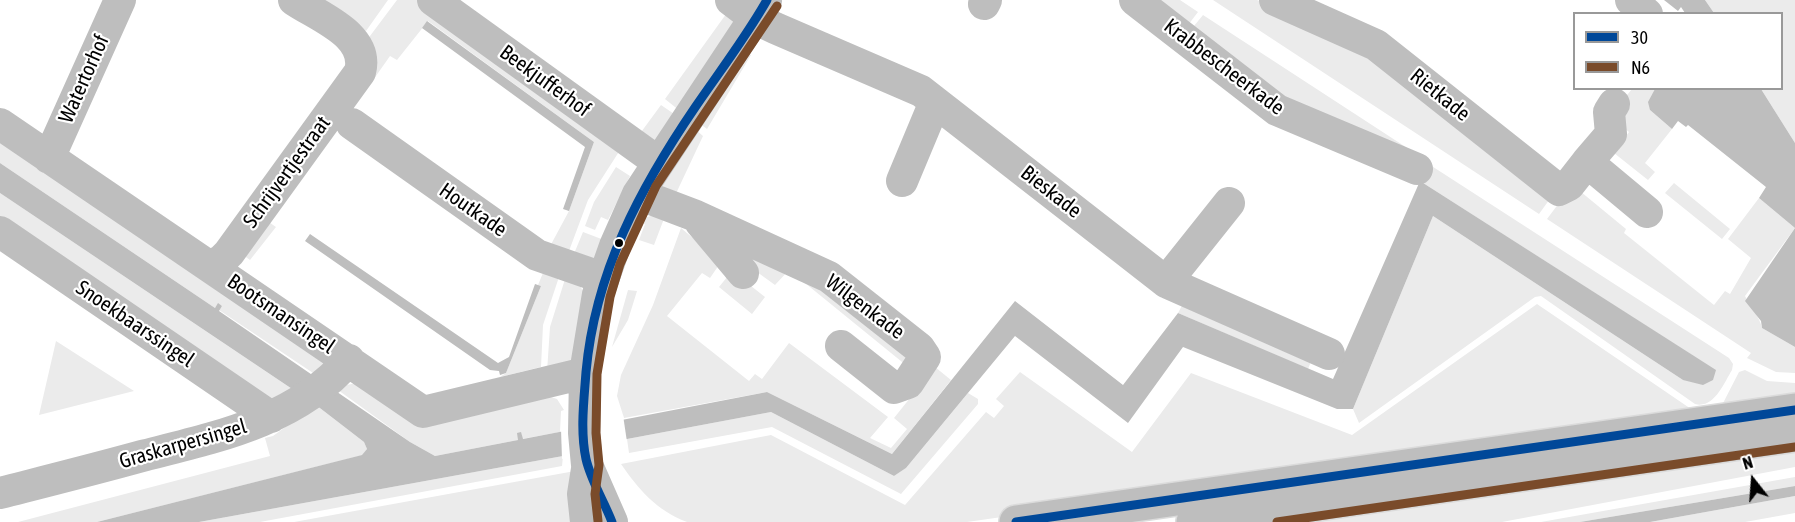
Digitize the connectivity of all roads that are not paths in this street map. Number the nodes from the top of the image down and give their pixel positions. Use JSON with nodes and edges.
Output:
{"nodes":[{"id":1,"x":120,"y":0,"type":"edge"},
{"id":2,"x":294,"y":0,"type":"edge"},
{"id":3,"x":433,"y":0,"type":"edge"},
{"id":4,"x":731,"y":0,"type":"edge"},
{"id":5,"x":1135,"y":0,"type":"edge"},
{"id":6,"x":1275,"y":0,"type":"edge"},
{"id":7,"x":1631,"y":0,"type":"edge"},
{"id":8,"x":761,"y":10,"type":"edge"},
{"id":9,"x":1645,"y":12,"type":"edge"},
{"id":10,"x":935,"y":102,"type":"junction"},
{"id":11,"x":1614,"y":104,"type":"dead end"},
{"id":12,"x":0,"y":124,"type":"edge"},
{"id":13,"x":352,"y":124,"type":"dead end"},
{"id":14,"x":49,"y":158,"type":"junction"},
{"id":15,"x":658,"y":162,"type":"junction"},
{"id":16,"x":1587,"y":162,"type":"junction"},
{"id":17,"x":1417,"y":170,"type":"dead end"},
{"id":18,"x":902,"y":181,"type":"dead end"},
{"id":19,"x":638,"y":194,"type":"junction"},
{"id":20,"x":1229,"y":203,"type":"dead end"},
{"id":21,"x":1647,"y":212,"type":"dead end"},
{"id":22,"x":696,"y":216,"type":"junction"},
{"id":23,"x":0,"y":232,"type":"edge"},
{"id":24,"x":209,"y":266,"type":"junction"},
{"id":25,"x":743,"y":273,"type":"dead end"},
{"id":26,"x":603,"y":278,"type":"junction"},
{"id":27,"x":1166,"y":282,"type":"junction"},
{"id":28,"x":841,"y":346,"type":"dead end"},
{"id":29,"x":1329,"y":354,"type":"dead end"},
{"id":30,"x":342,"y":369,"type":"junction"},
{"id":31,"x":585,"y":373,"type":"junction"},
{"id":32,"x":1795,"y":410,"type":"edge"},
{"id":33,"x":282,"y":412,"type":"junction"},
{"id":34,"x":1795,"y":435,"type":"edge"},
{"id":35,"x":587,"y":463,"type":"junction"},
{"id":36,"x":0,"y":493,"type":"edge"},
{"id":37,"x":586,"y":522,"type":"edge"},
{"id":38,"x":612,"y":522,"type":"edge"},
{"id":39,"x":1016,"y":522,"type":"edge"},
{"id":40,"x":1192,"y":522,"type":"edge"}],
"edges":[{"from":1,"to":14,"type":"street","name":"Watertorhof"},
{"from":2,"to":24,"type":"street","name":"Schrijvertjestraat"},
{"from":3,"to":15,"type":"street","name":"Beekjufferhof"},
{"from":4,"to":8,"type":"street","name":"Bieskade"},
{"from":5,"to":17,"type":"street","name":"Krabbescheerkade"},
{"from":6,"to":16,"type":"street","name":"Rietkade"},
{"from":7,"to":9,"type":"street"},
{"from":8,"to":10,"type":"street","name":"Bieskade"},
{"from":8,"to":15,"type":"street"},
{"from":10,"to":18,"type":"street"},
{"from":10,"to":27,"type":"street","name":"Bieskade"},
{"from":11,"to":16,"type":"street","name":"Rietkade"},
{"from":12,"to":14,"type":"street","name":"Bootsmansingel"},
{"from":13,"to":26,"type":"street","name":"Houtkade"},
{"from":14,"to":24,"type":"street","name":"Bootsmansingel"},
{"from":15,"to":19,"type":"street"},
{"from":16,"to":21,"type":"street"},
{"from":19,"to":22,"type":"street","name":"Wilgenkade"},
{"from":19,"to":26,"type":"street"},
{"from":20,"to":27,"type":"street"},
{"from":22,"to":25,"type":"street","name":"Wilgenkade"},
{"from":22,"to":28,"type":"street","name":"Wilgenkade"},
{"from":23,"to":33,"type":"street","name":"Snoekbaarssingel"},
{"from":24,"to":30,"type":"street","name":"Bootsmansingel"},
{"from":26,"to":31,"type":"street"},
{"from":27,"to":29,"type":"street","name":"Bieskade"},
{"from":30,"to":31,"type":"street","name":"Bootsmansingel"},
{"from":30,"to":33,"type":"street","name":"Graskarpersingel"},
{"from":31,"to":35,"type":"street"},
{"from":32,"to":39,"type":"main road"},
{"from":33,"to":36,"type":"street","name":"Graskarpersingel"},
{"from":34,"to":40,"type":"main road"},
{"from":35,"to":37,"type":"street"},
{"from":35,"to":38,"type":"street"}]}
